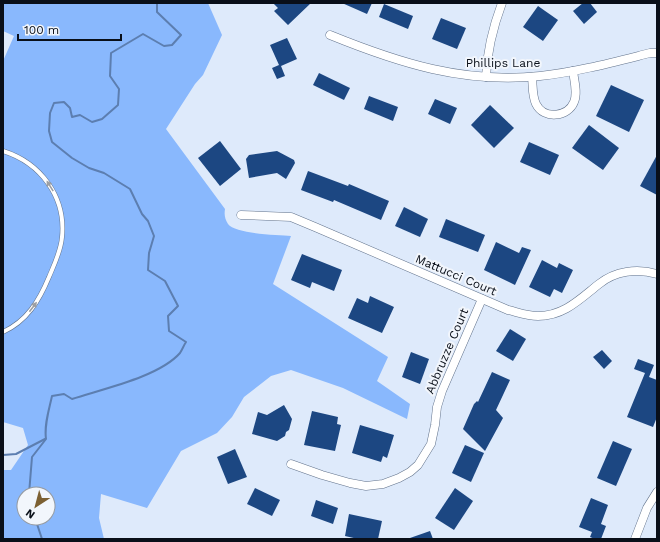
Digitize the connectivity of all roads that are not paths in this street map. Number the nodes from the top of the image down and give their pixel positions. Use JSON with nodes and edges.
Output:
{"nodes":[{"id":1,"x":502,"y":3,"type":"edge"},
{"id":2,"x":330,"y":35,"type":"dead end"},
{"id":3,"x":657,"y":53,"type":"edge"},
{"id":4,"x":573,"y":71,"type":"junction"},
{"id":5,"x":486,"y":77,"type":"junction"},
{"id":6,"x":532,"y":77,"type":"junction"},
{"id":7,"x":3,"y":151,"type":"edge"},
{"id":8,"x":241,"y":215,"type":"dead end"},
{"id":9,"x":657,"y":274,"type":"edge"},
{"id":10,"x":482,"y":299,"type":"junction"},
{"id":11,"x":3,"y":332,"type":"edge"},
{"id":12,"x":291,"y":464,"type":"dead end"},
{"id":13,"x":657,"y":492,"type":"edge"},
{"id":14,"x":635,"y":539,"type":"edge"}],
"edges":[{"from":1,"to":5,"type":"street"},
{"from":2,"to":5,"type":"street","name":"Phillips Lane"},
{"from":3,"to":4,"type":"street","name":"Phillips Lane"},
{"from":4,"to":6,"type":"street","name":"Phillips Lane"},
{"from":4,"to":6,"type":"street"},
{"from":5,"to":6,"type":"street","name":"Phillips Lane"},
{"from":11,"to":7,"type":"lane","one_way":true},
{"from":8,"to":10,"type":"street","name":"Mattucci Court"},
{"from":9,"to":10,"type":"street","name":"Mattucci Court"},
{"from":10,"to":12,"type":"street","name":"Abbruzze Court"},
{"from":13,"to":14,"type":"street"}]}
